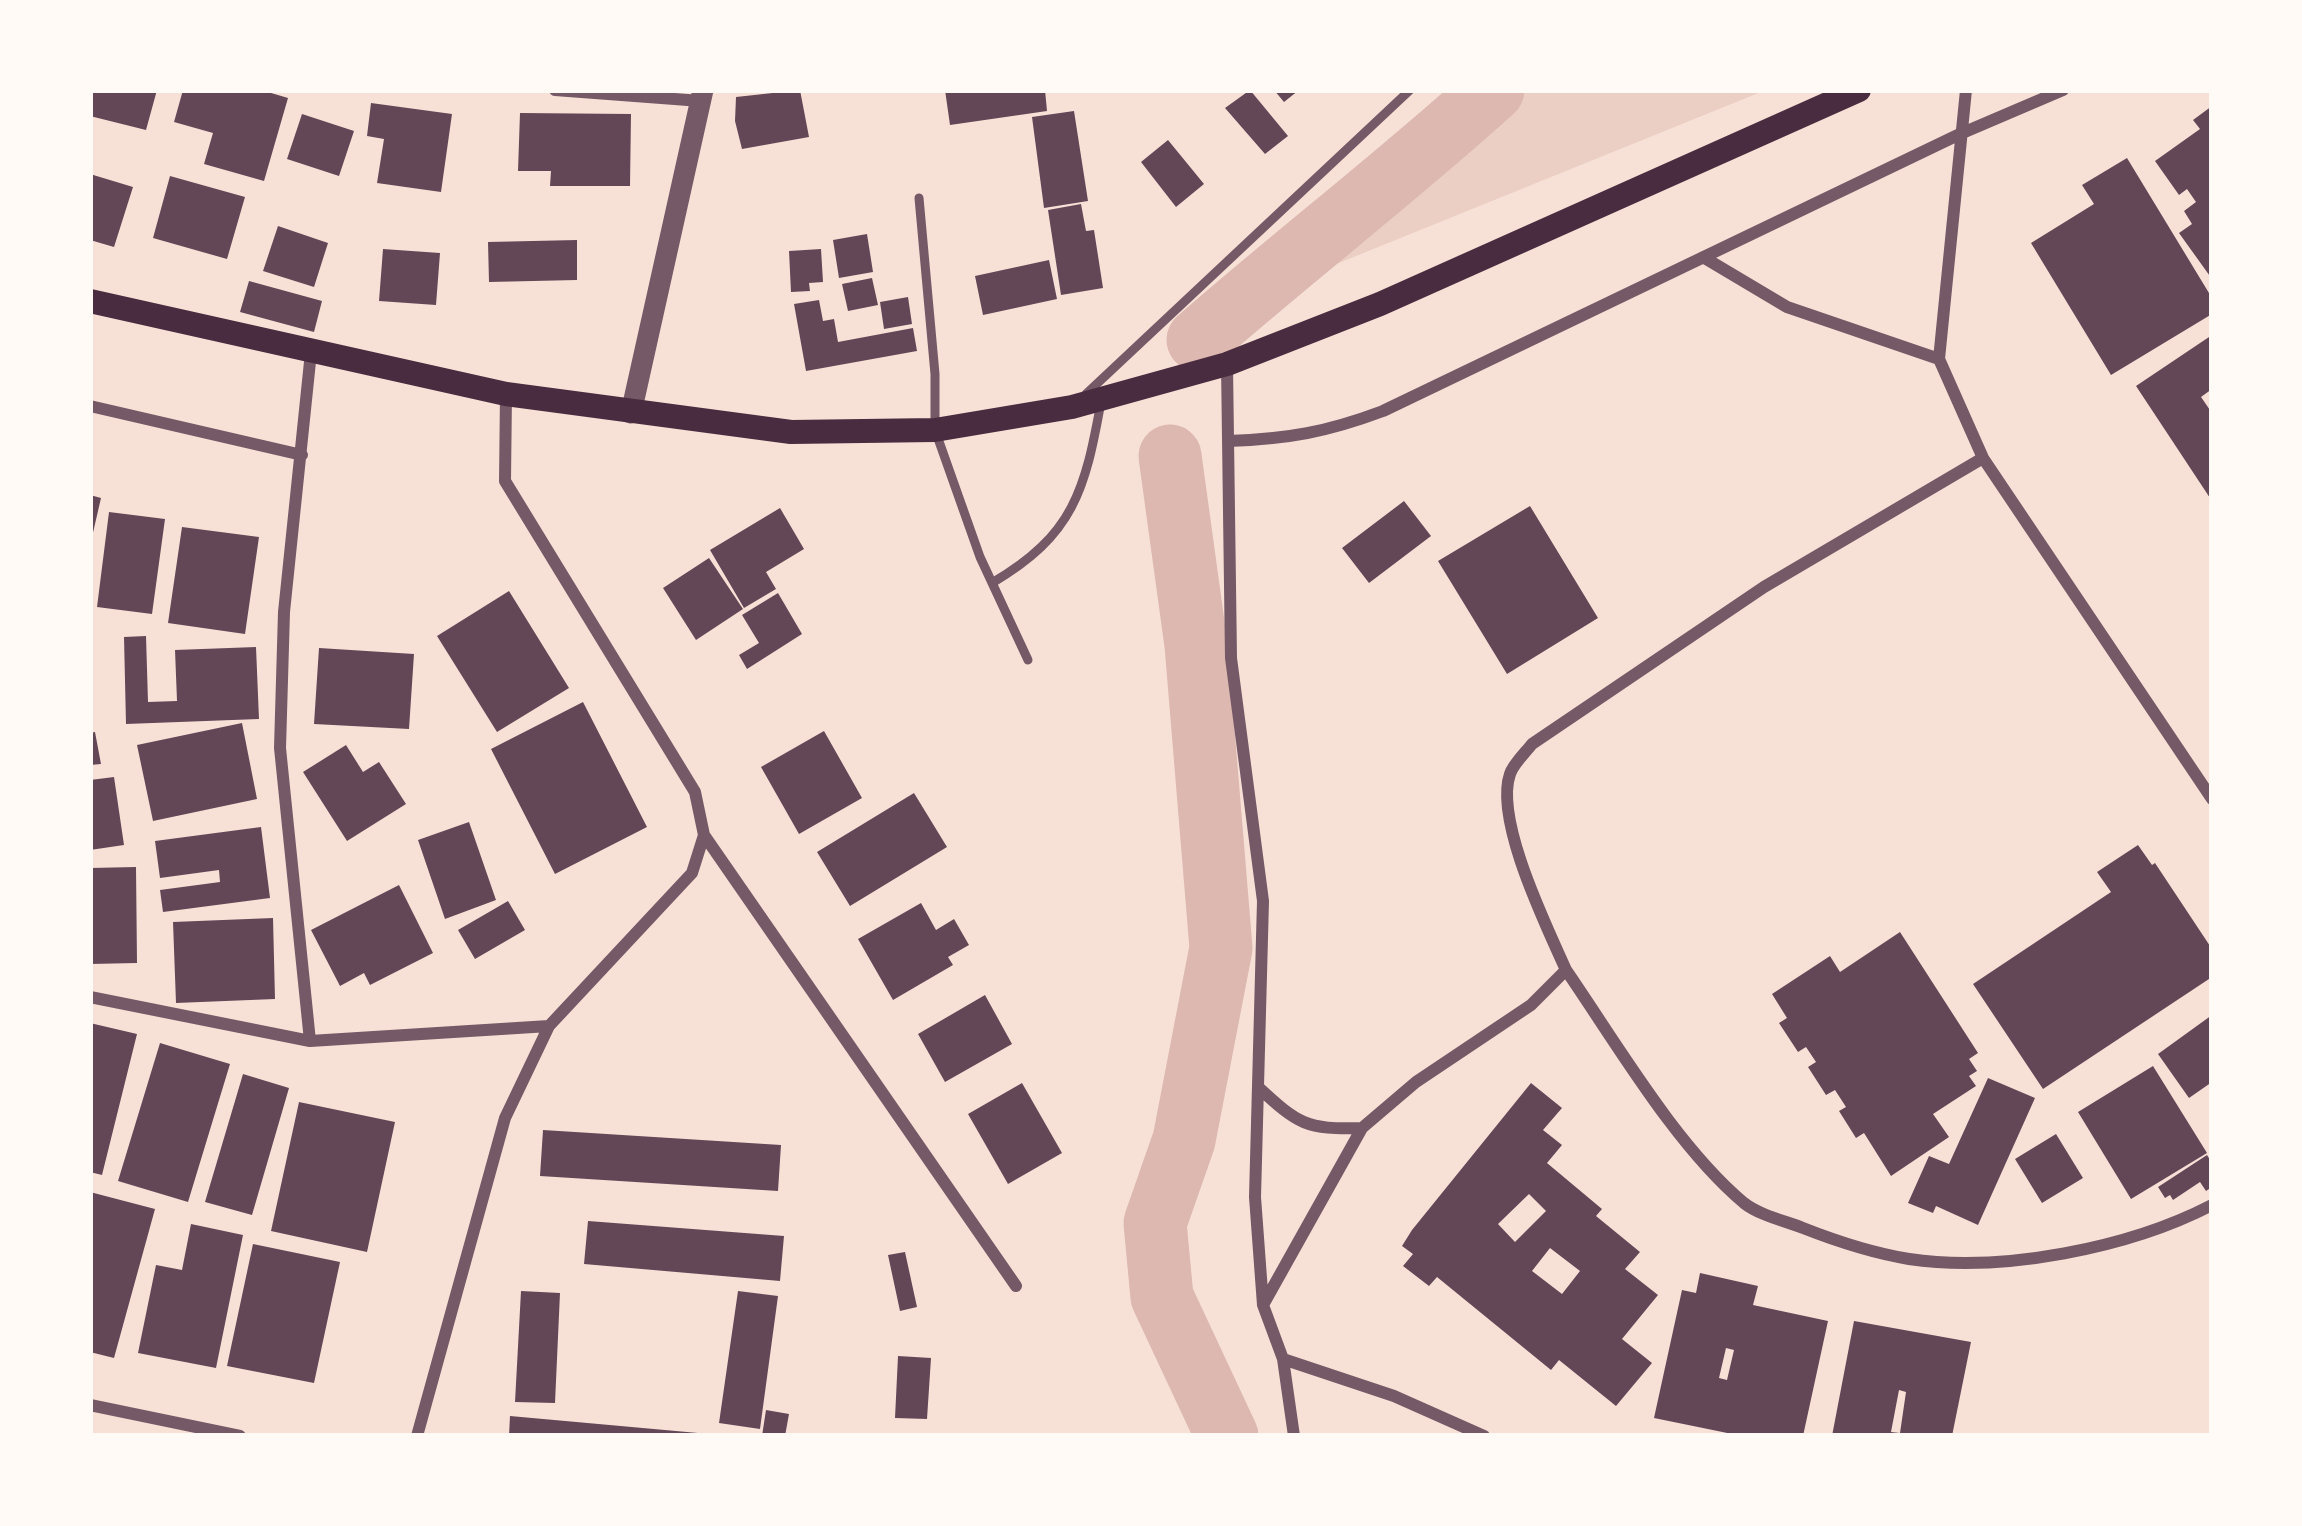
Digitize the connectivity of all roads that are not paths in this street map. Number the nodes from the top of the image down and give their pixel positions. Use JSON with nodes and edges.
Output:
{"nodes":[{"id":1,"x":555,"y":90,"type":"edge"},
{"id":2,"x":1410,"y":90,"type":"edge"},
{"id":3,"x":1859,"y":90,"type":"edge"},
{"id":4,"x":1966,"y":90,"type":"edge"},
{"id":5,"x":2063,"y":90,"type":"edge"},
{"id":6,"x":702,"y":96,"type":"edge"},
{"id":7,"x":1960,"y":134,"type":"junction"},
{"id":8,"x":919,"y":198,"type":"dead end"},
{"id":9,"x":1703,"y":257,"type":"junction"},
{"id":10,"x":90,"y":301,"type":"edge"},
{"id":11,"x":311,"y":352,"type":"junction"},
{"id":12,"x":1939,"y":359,"type":"junction"},
{"id":13,"x":1227,"y":364,"type":"junction"},
{"id":14,"x":506,"y":394,"type":"junction"},
{"id":15,"x":1102,"y":398,"type":"junction"},
{"id":16,"x":90,"y":406,"type":"edge"},
{"id":17,"x":1072,"y":407,"type":"junction"},
{"id":18,"x":631,"y":413,"type":"junction"},
{"id":19,"x":935,"y":430,"type":"junction"},
{"id":20,"x":1228,"y":441,"type":"junction"},
{"id":21,"x":302,"y":455,"type":"junction"},
{"id":22,"x":1984,"y":458,"type":"junction"},
{"id":23,"x":992,"y":583,"type":"junction"},
{"id":24,"x":1028,"y":660,"type":"dead end"},
{"id":25,"x":2212,"y":799,"type":"edge"},
{"id":26,"x":704,"y":835,"type":"junction"},
{"id":27,"x":1566,"y":970,"type":"junction"},
{"id":28,"x":90,"y":997,"type":"edge"},
{"id":29,"x":549,"y":1026,"type":"junction"},
{"id":30,"x":310,"y":1041,"type":"junction"},
{"id":31,"x":1258,"y":1087,"type":"junction"},
{"id":32,"x":1362,"y":1129,"type":"junction"},
{"id":33,"x":2212,"y":1204,"type":"edge"},
{"id":34,"x":1016,"y":1286,"type":"dead end"},
{"id":35,"x":1263,"y":1305,"type":"junction"},
{"id":36,"x":1283,"y":1359,"type":"junction"},
{"id":37,"x":90,"y":1405,"type":"edge"},
{"id":38,"x":240,"y":1436,"type":"edge"},
{"id":39,"x":417,"y":1436,"type":"edge"},
{"id":40,"x":1294,"y":1436,"type":"edge"},
{"id":41,"x":1484,"y":1436,"type":"edge"}],
"edges":[{"from":1,"to":6,"type":"street"},
{"from":2,"to":17,"type":"lane"},
{"from":3,"to":13,"type":"main road"},
{"from":4,"to":7,"type":"street"},
{"from":5,"to":7,"type":"street"},
{"from":6,"to":18,"type":"street"},
{"from":7,"to":9,"type":"street"},
{"from":7,"to":12,"type":"street"},
{"from":8,"to":19,"type":"lane"},
{"from":9,"to":12,"type":"street"},
{"from":9,"to":20,"type":"street"},
{"from":10,"to":11,"type":"main road"},
{"from":11,"to":14,"type":"main road"},
{"from":11,"to":21,"type":"street"},
{"from":12,"to":22,"type":"street"},
{"from":13,"to":15,"type":"main road"},
{"from":13,"to":20,"type":"street"},
{"from":14,"to":18,"type":"main road"},
{"from":14,"to":26,"type":"street"},
{"from":15,"to":17,"type":"main road"},
{"from":15,"to":23,"type":"lane"},
{"from":16,"to":21,"type":"street"},
{"from":17,"to":19,"type":"main road"},
{"from":18,"to":19,"type":"main road"},
{"from":19,"to":23,"type":"lane"},
{"from":20,"to":31,"type":"street"},
{"from":21,"to":30,"type":"street"},
{"from":22,"to":25,"type":"street"},
{"from":22,"to":27,"type":"street"},
{"from":23,"to":24,"type":"lane"},
{"from":26,"to":29,"type":"street"},
{"from":26,"to":34,"type":"street"},
{"from":27,"to":32,"type":"street"},
{"from":27,"to":33,"type":"street"},
{"from":28,"to":30,"type":"street"},
{"from":29,"to":30,"type":"street"},
{"from":29,"to":39,"type":"street"},
{"from":31,"to":32,"type":"street"},
{"from":31,"to":35,"type":"street"},
{"from":32,"to":35,"type":"street"},
{"from":35,"to":36,"type":"street"},
{"from":36,"to":40,"type":"street"},
{"from":36,"to":41,"type":"street"},
{"from":37,"to":38,"type":"street"}]}
